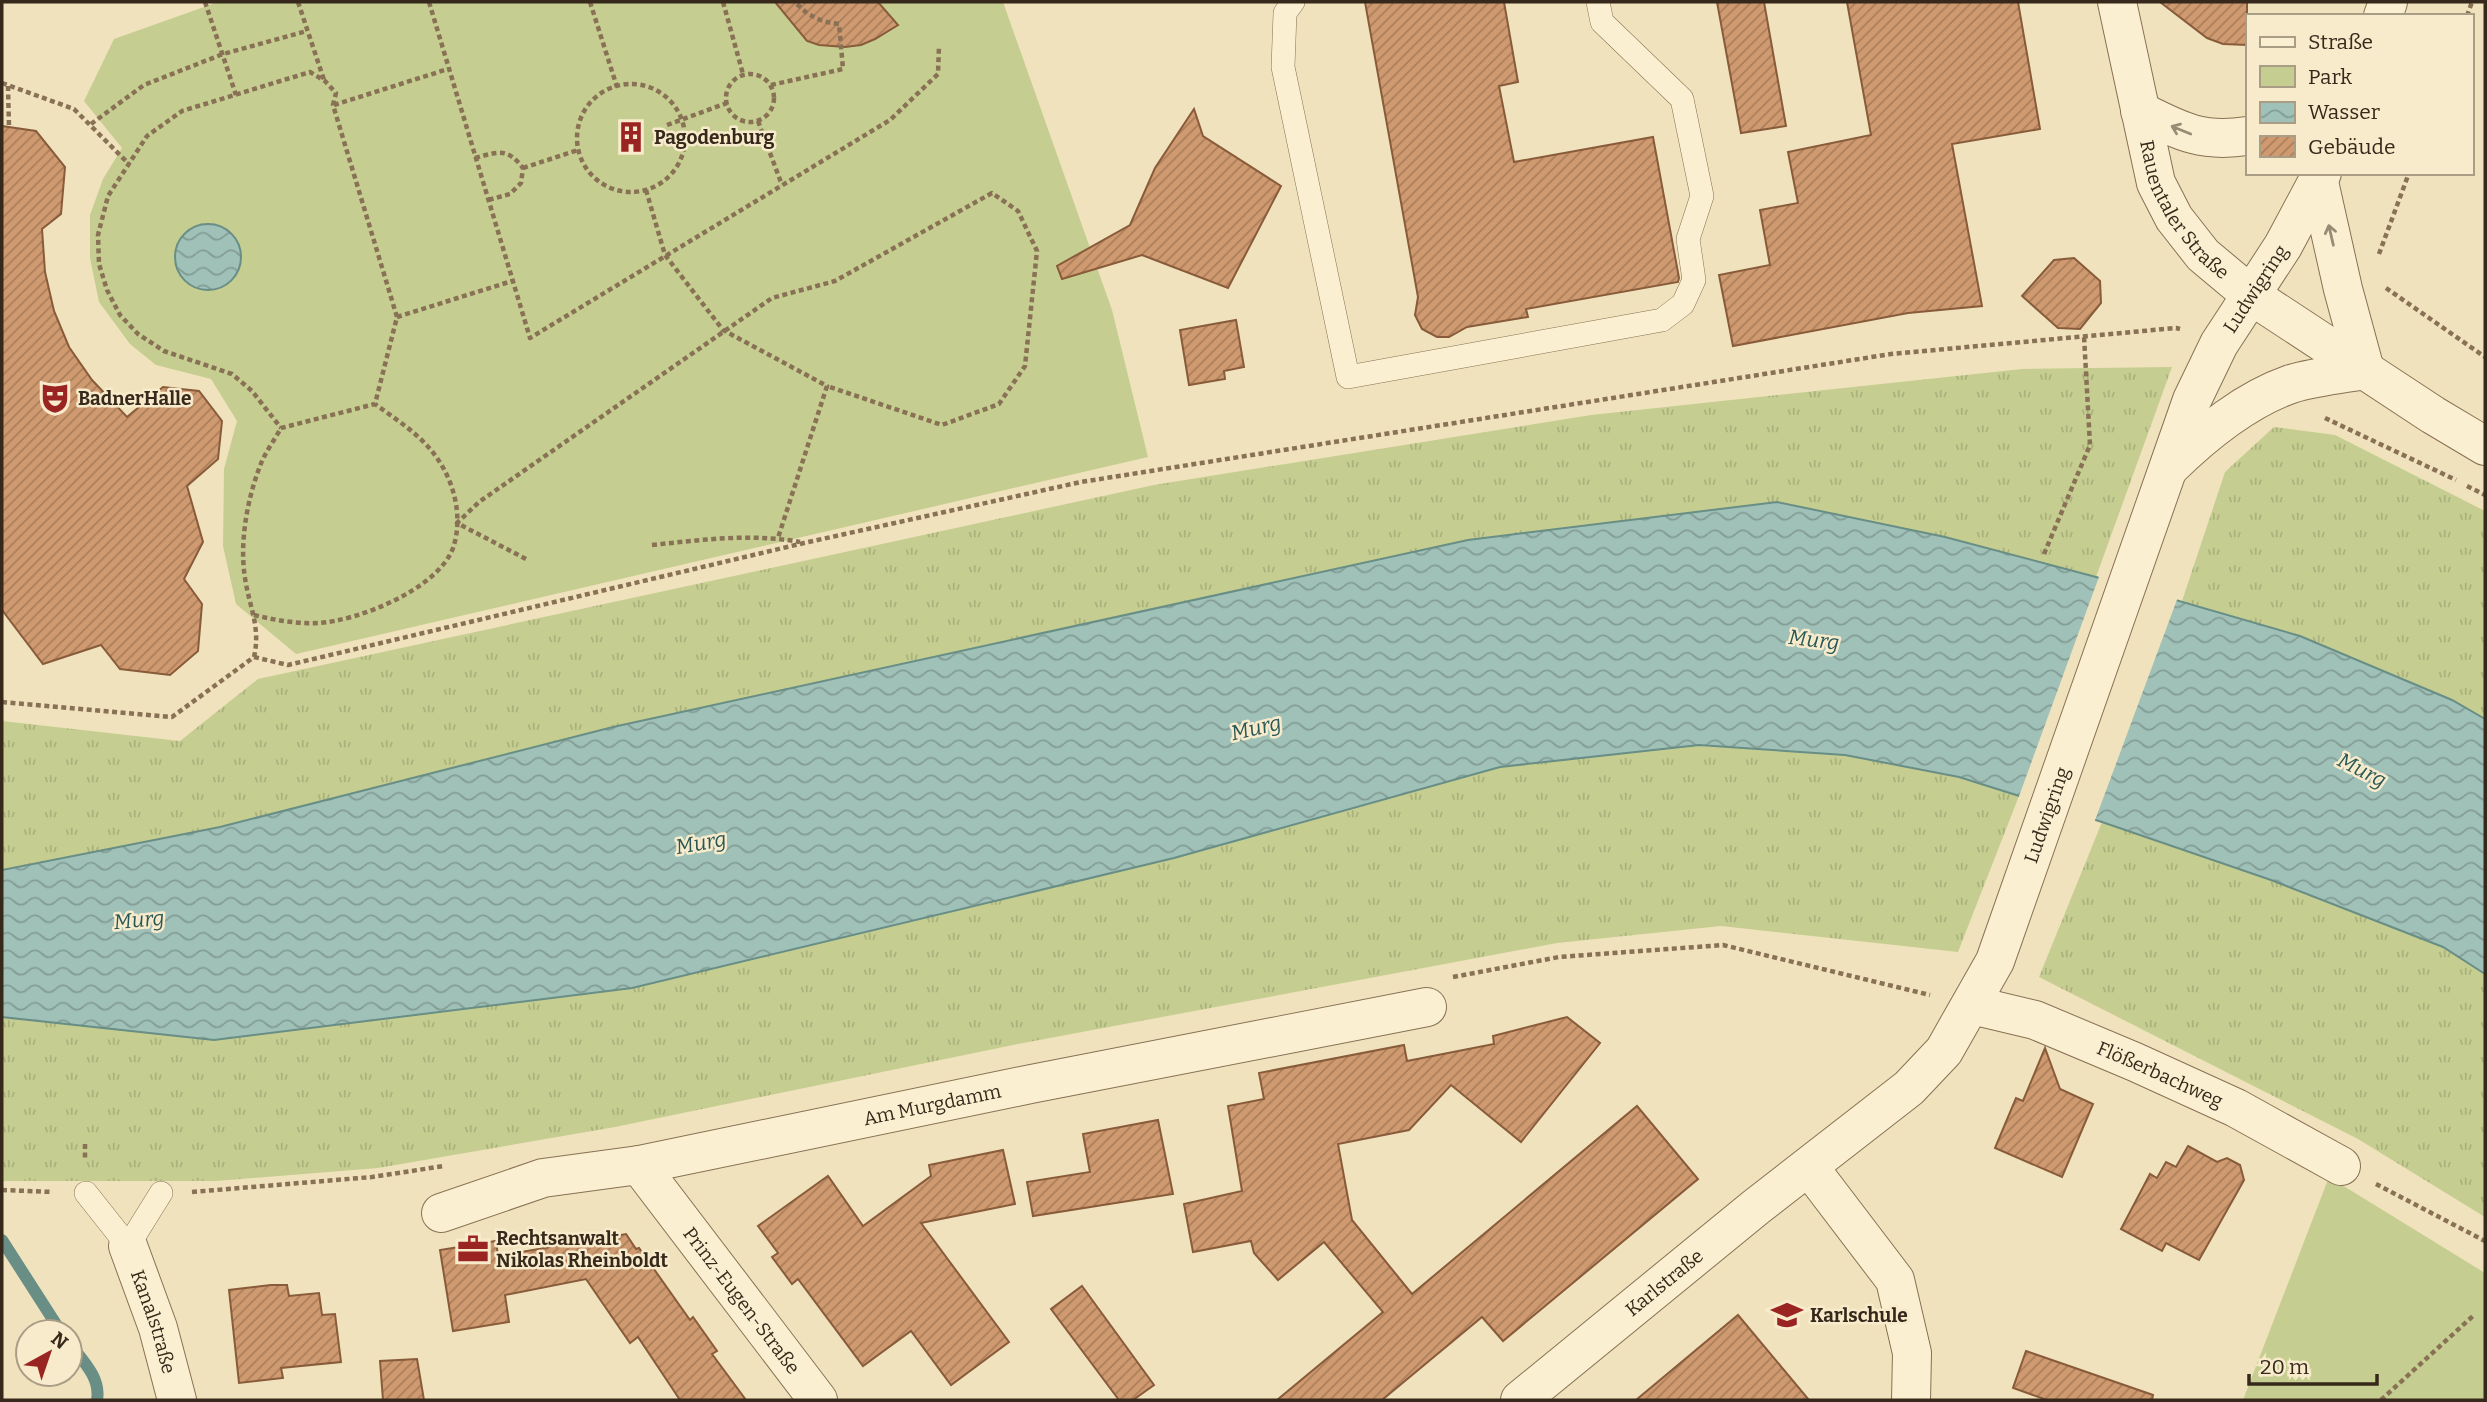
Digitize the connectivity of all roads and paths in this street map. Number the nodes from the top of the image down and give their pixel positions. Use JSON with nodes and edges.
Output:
{"nodes":[{"id":1,"x":205,"y":2,"type":"edge"},
{"id":2,"x":298,"y":2,"type":"edge"},
{"id":3,"x":429,"y":2,"type":"edge"},
{"id":4,"x":590,"y":2,"type":"edge"},
{"id":5,"x":723,"y":2,"type":"edge"},
{"id":6,"x":795,"y":2,"type":"edge"},
{"id":7,"x":1293,"y":2,"type":"edge"},
{"id":8,"x":1598,"y":2,"type":"edge"},
{"id":9,"x":2117,"y":2,"type":"edge"},
{"id":10,"x":307,"y":31,"type":"junction"},
{"id":11,"x":939,"y":46,"type":"dead end"},
{"id":12,"x":223,"y":54,"type":"junction"},
{"id":13,"x":448,"y":69,"type":"junction"},
{"id":14,"x":743,"y":75,"type":"junction"},
{"id":15,"x":324,"y":81,"type":"junction"},
{"id":16,"x":2,"y":83,"type":"edge"},
{"id":17,"x":771,"y":85,"type":"junction"},
{"id":18,"x":8,"y":86,"type":"junction"},
{"id":19,"x":617,"y":86,"type":"junction"},
{"id":20,"x":236,"y":95,"type":"junction"},
{"id":21,"x":727,"y":103,"type":"junction"},
{"id":22,"x":333,"y":105,"type":"junction"},
{"id":23,"x":2140,"y":111,"type":"junction"},
{"id":24,"x":758,"y":121,"type":"junction"},
{"id":25,"x":682,"y":122,"type":"junction"},
{"id":26,"x":91,"y":124,"type":"junction"},
{"id":27,"x":667,"y":125,"type":"dead end"},
{"id":28,"x":9,"y":127,"type":"dead end"},
{"id":29,"x":2246,"y":136,"type":"edge"},
{"id":30,"x":578,"y":150,"type":"junction"},
{"id":31,"x":475,"y":158,"type":"junction"},
{"id":32,"x":129,"y":164,"type":"junction"},
{"id":33,"x":523,"y":168,"type":"junction"},
{"id":34,"x":2408,"y":175,"type":"edge"},
{"id":35,"x":2320,"y":177,"type":"edge"},
{"id":36,"x":782,"y":185,"type":"junction"},
{"id":37,"x":646,"y":190,"type":"junction"},
{"id":38,"x":488,"y":200,"type":"junction"},
{"id":39,"x":664,"y":255,"type":"junction"},
{"id":40,"x":2374,"y":262,"type":"dead end"},
{"id":41,"x":512,"y":281,"type":"junction"},
{"id":42,"x":2376,"y":281,"type":"dead end"},
{"id":43,"x":2252,"y":296,"type":"junction"},
{"id":44,"x":397,"y":317,"type":"junction"},
{"id":45,"x":723,"y":330,"type":"junction"},
{"id":46,"x":2084,"y":336,"type":"junction"},
{"id":47,"x":2220,"y":344,"type":"junction"},
{"id":48,"x":2485,"y":357,"type":"edge"},
{"id":49,"x":2365,"y":370,"type":"junction"},
{"id":50,"x":2293,"y":384,"type":"junction"},
{"id":51,"x":827,"y":386,"type":"junction"},
{"id":52,"x":375,"y":404,"type":"junction"},
{"id":53,"x":281,"y":428,"type":"junction"},
{"id":54,"x":2485,"y":446,"type":"edge"},
{"id":55,"x":2168,"y":469,"type":"junction"},
{"id":56,"x":2485,"y":495,"type":"edge"},
{"id":57,"x":457,"y":523,"type":"junction"},
{"id":58,"x":778,"y":538,"type":"junction"},
{"id":59,"x":804,"y":543,"type":"junction"},
{"id":60,"x":652,"y":545,"type":"dead end"},
{"id":61,"x":2044,"y":554,"type":"dead end"},
{"id":62,"x":526,"y":559,"type":"dead end"},
{"id":63,"x":254,"y":615,"type":"junction"},
{"id":64,"x":254,"y":657,"type":"junction"},
{"id":65,"x":2,"y":702,"type":"edge"},
{"id":66,"x":1972,"y":1005,"type":"junction"},
{"id":67,"x":1427,"y":1007,"type":"dead end"},
{"id":68,"x":451,"y":1164,"type":"dead end"},
{"id":69,"x":639,"y":1165,"type":"junction"},
{"id":70,"x":2341,"y":1166,"type":"joint"},
{"id":71,"x":1809,"y":1167,"type":"junction"},
{"id":72,"x":2,"y":1190,"type":"edge"},
{"id":73,"x":55,"y":1192,"type":"dead end"},
{"id":74,"x":86,"y":1193,"type":"dead end"},
{"id":75,"x":161,"y":1193,"type":"joint"},
{"id":76,"x":441,"y":1213,"type":"dead end"},
{"id":77,"x":2485,"y":1241,"type":"edge"},
{"id":78,"x":128,"y":1246,"type":"junction"},
{"id":79,"x":2474,"y":1315,"type":"dead end"},
{"id":80,"x":1915,"y":1399,"type":"edge"},
{"id":81,"x":177,"y":1400,"type":"edge"},
{"id":82,"x":818,"y":1400,"type":"edge"},
{"id":83,"x":1520,"y":1400,"type":"edge"},
{"id":84,"x":2381,"y":1400,"type":"edge"}],
"edges":[{"from":1,"to":12,"type":"path"},
{"from":2,"to":10,"type":"path"},
{"from":3,"to":13,"type":"path"},
{"from":4,"to":19,"type":"path"},
{"from":5,"to":14,"type":"path"},
{"from":6,"to":17,"type":"path"},
{"from":7,"to":8,"type":"lane"},
{"from":9,"to":23,"type":"street","name":"Rauentaler Straße"},
{"from":10,"to":12,"type":"path"},
{"from":10,"to":15,"type":"path"},
{"from":11,"to":36,"type":"path"},
{"from":12,"to":20,"type":"path"},
{"from":12,"to":26,"type":"path"},
{"from":13,"to":22,"type":"path"},
{"from":13,"to":31,"type":"path"},
{"from":14,"to":17,"type":"path"},
{"from":14,"to":21,"type":"path"},
{"from":15,"to":20,"type":"path"},
{"from":15,"to":22,"type":"path"},
{"from":16,"to":18,"type":"path"},
{"from":17,"to":24,"type":"path"},
{"from":18,"to":26,"type":"path"},
{"from":18,"to":28,"type":"path"},
{"from":19,"to":25,"type":"path"},
{"from":19,"to":30,"type":"path"},
{"from":20,"to":32,"type":"path"},
{"from":21,"to":24,"type":"path"},
{"from":21,"to":25,"type":"path"},
{"from":22,"to":44,"type":"path"},
{"from":29,"to":23,"type":"street","one_way":true},
{"from":23,"to":43,"type":"street","name":"Rauentaler Straße"},
{"from":24,"to":36,"type":"path"},
{"from":25,"to":27,"type":"path"},
{"from":25,"to":37,"type":"path"},
{"from":26,"to":32,"type":"path"},
{"from":30,"to":33,"type":"path"},
{"from":30,"to":37,"type":"path"},
{"from":31,"to":33,"type":"path"},
{"from":31,"to":38,"type":"path"},
{"from":32,"to":53,"type":"path"},
{"from":33,"to":38,"type":"path"},
{"from":34,"to":40,"type":"path"},
{"from":35,"to":43,"type":"street","name":"Ludwigring"},
{"from":49,"to":35,"type":"street","one_way":true},
{"from":36,"to":39,"type":"path"},
{"from":37,"to":39,"type":"path"},
{"from":38,"to":41,"type":"path"},
{"from":39,"to":41,"type":"path"},
{"from":39,"to":45,"type":"path"},
{"from":41,"to":44,"type":"path"},
{"from":42,"to":48,"type":"path"},
{"from":43,"to":47,"type":"street","name":"Ludwigring"},
{"from":43,"to":49,"type":"street","name":"Rauentaler Straße"},
{"from":44,"to":52,"type":"path"},
{"from":45,"to":51,"type":"path"},
{"from":45,"to":51,"type":"path"},
{"from":45,"to":57,"type":"path"},
{"from":46,"to":47,"type":"path"},
{"from":46,"to":59,"type":"path"},
{"from":46,"to":61,"type":"path"},
{"from":47,"to":55,"type":"street","name":"Ludwigring"},
{"from":49,"to":50,"type":"street"},
{"from":49,"to":54,"type":"street","name":"Rauentaler Straße"},
{"from":50,"to":55,"type":"street"},
{"from":50,"to":56,"type":"path"},
{"from":51,"to":58,"type":"path"},
{"from":52,"to":53,"type":"path"},
{"from":52,"to":57,"type":"path"},
{"from":53,"to":63,"type":"path"},
{"from":55,"to":66,"type":"street","name":"Ludwigring"},
{"from":57,"to":62,"type":"path"},
{"from":57,"to":63,"type":"path"},
{"from":58,"to":59,"type":"path"},
{"from":58,"to":60,"type":"path"},
{"from":59,"to":64,"type":"path"},
{"from":63,"to":64,"type":"path"},
{"from":64,"to":65,"type":"path"},
{"from":66,"to":70,"type":"street","name":"Flößerbachweg"},
{"from":66,"to":71,"type":"street","name":"Ludwigring"},
{"from":67,"to":69,"type":"street","name":"Am Murgdamm"},
{"from":68,"to":75,"type":"path"},
{"from":69,"to":76,"type":"street","name":"Am Murgdamm"},
{"from":69,"to":82,"type":"street","name":"Prinz-Eugen-Straße"},
{"from":70,"to":77,"type":"path"},
{"from":71,"to":80,"type":"street"},
{"from":71,"to":83,"type":"street","name":"Karlstraße"},
{"from":72,"to":73,"type":"path"},
{"from":74,"to":78,"type":"lane"},
{"from":75,"to":78,"type":"lane"},
{"from":78,"to":81,"type":"street","name":"Kanalstraße"},
{"from":79,"to":84,"type":"path"}]}
